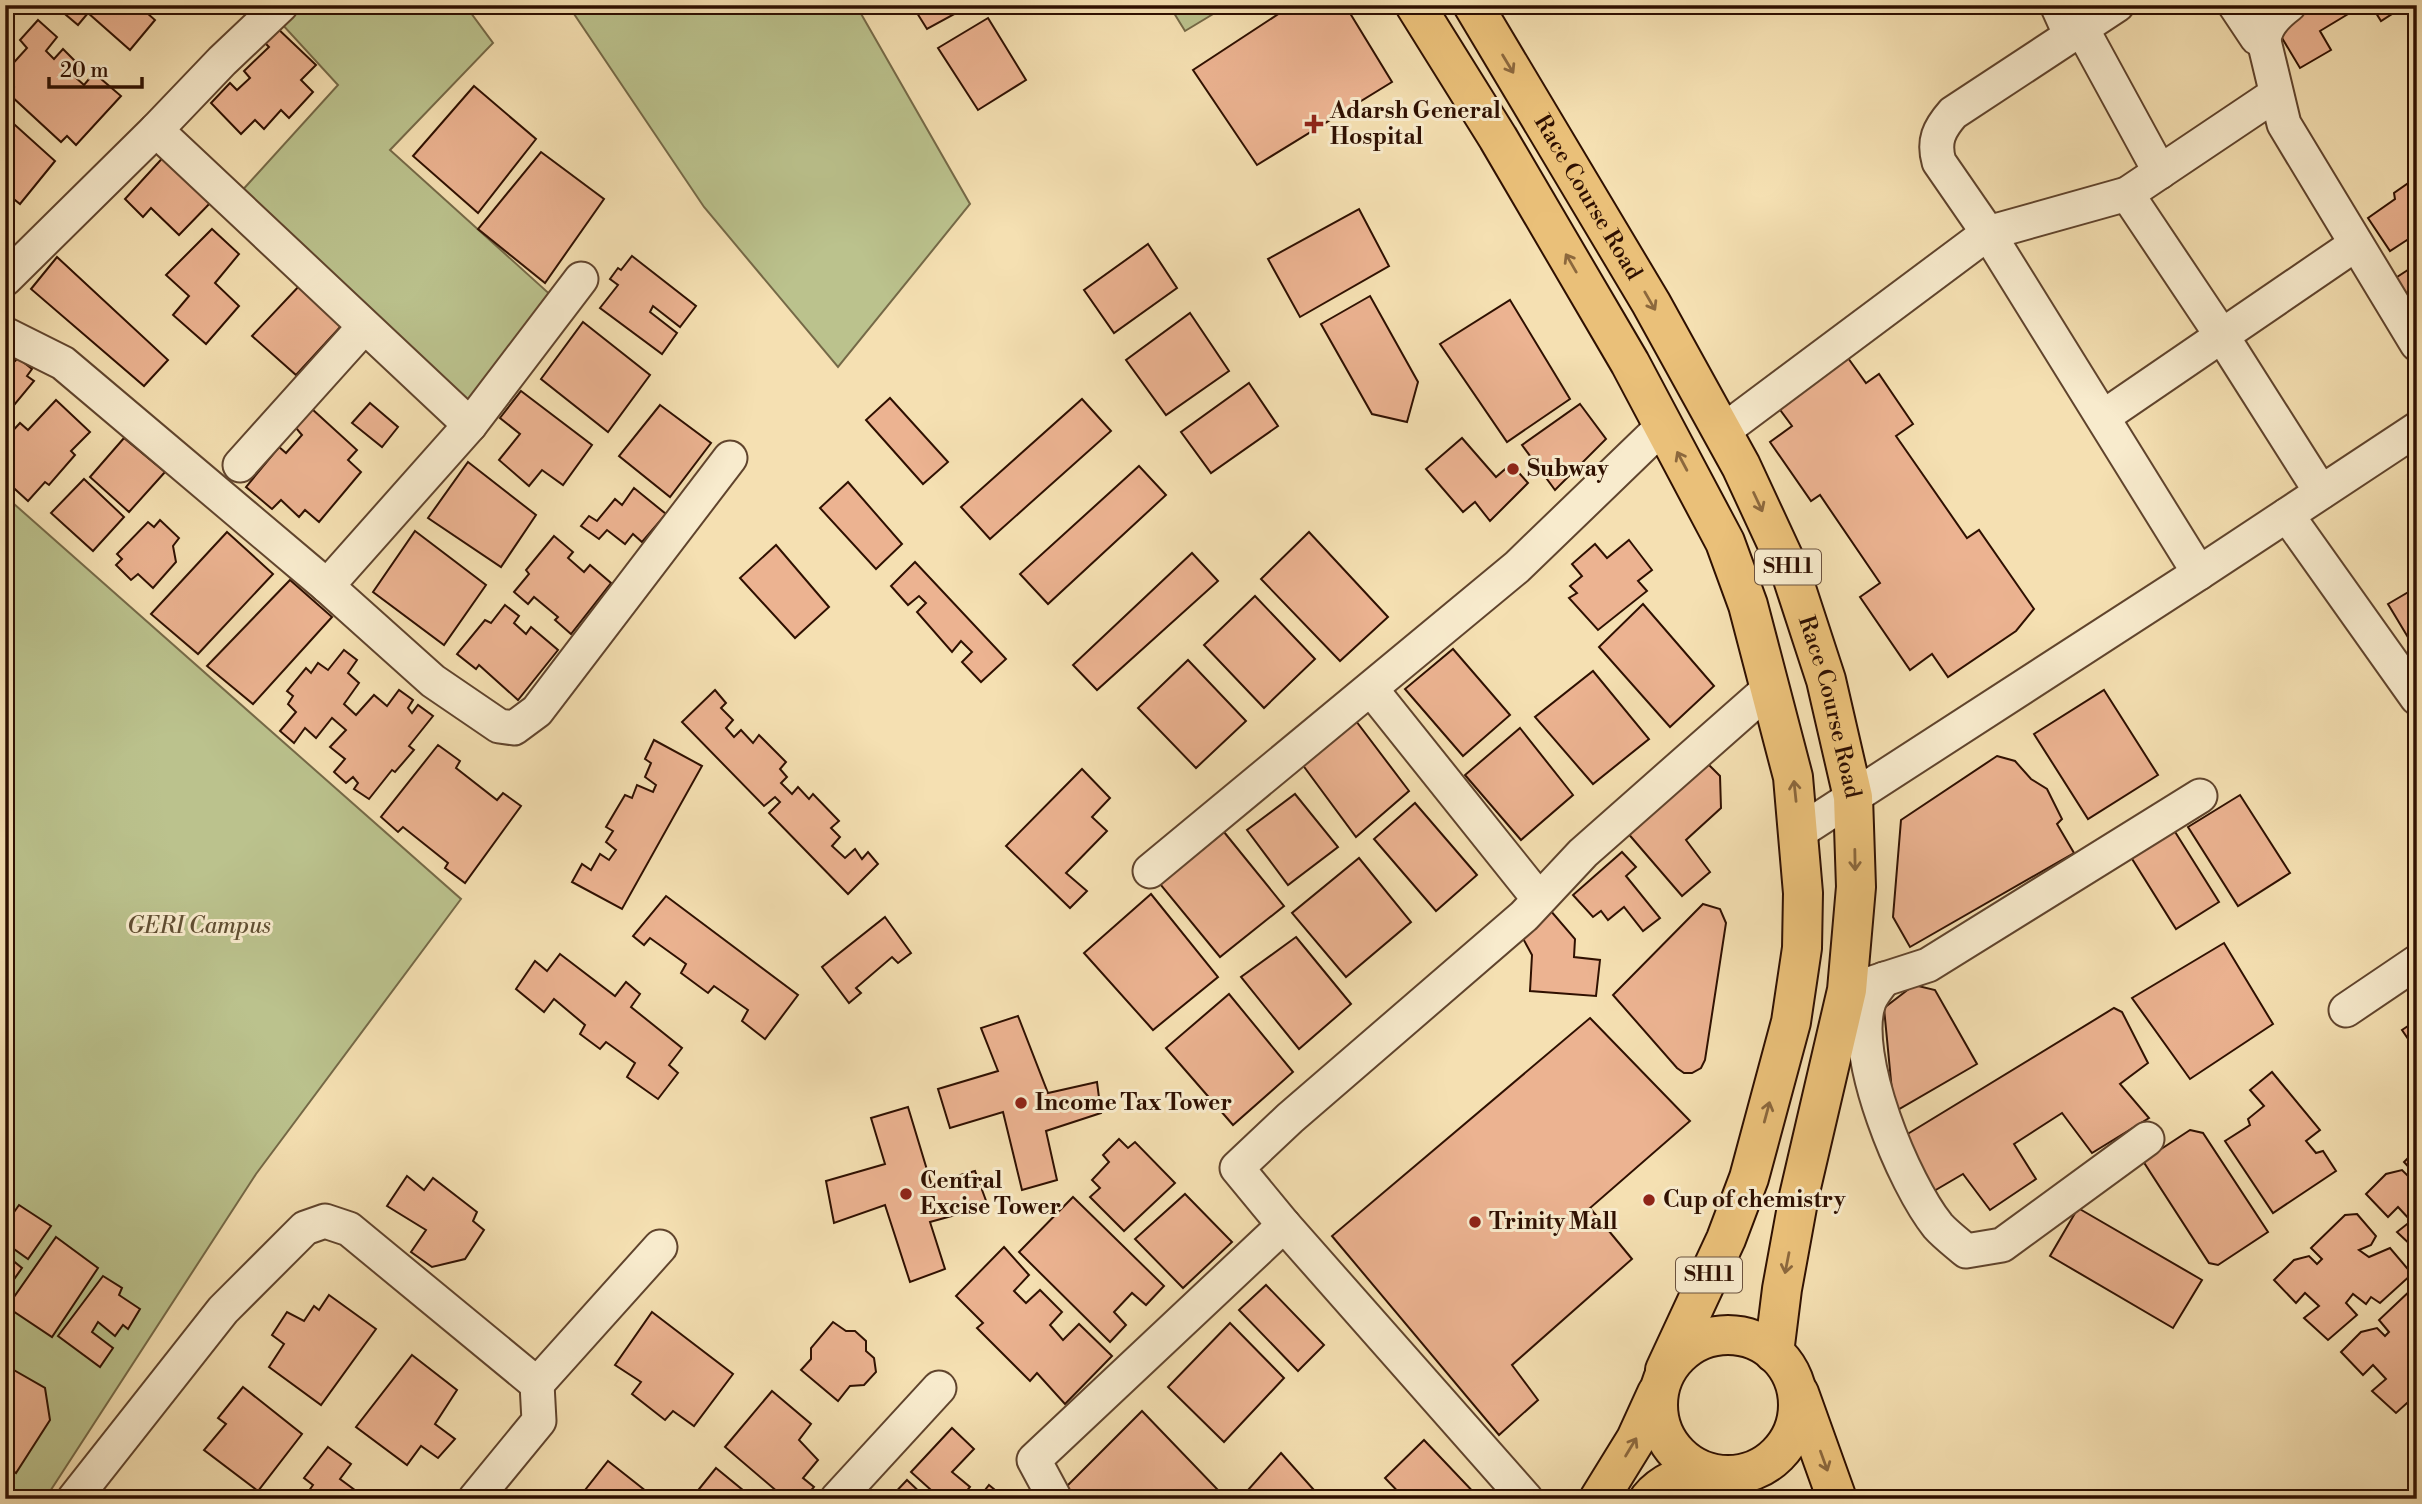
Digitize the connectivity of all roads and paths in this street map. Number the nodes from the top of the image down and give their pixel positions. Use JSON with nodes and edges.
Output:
{"nodes":[{"id":1,"x":281,"y":5,"type":"edge"},
{"id":2,"x":1415,"y":5,"type":"edge"},
{"id":3,"x":1473,"y":5,"type":"edge"},
{"id":4,"x":2057,"y":5,"type":"edge"},
{"id":5,"x":2118,"y":5,"type":"edge"},
{"id":6,"x":2235,"y":5,"type":"edge"},
{"id":7,"x":2289,"y":5,"type":"edge"},
{"id":8,"x":2077,"y":32,"type":"junction"},
{"id":9,"x":2264,"y":41,"type":"junction"},
{"id":10,"x":2276,"y":94,"type":"junction"},
{"id":11,"x":156,"y":130,"type":"junction"},
{"id":12,"x":2160,"y":172,"type":"junction"},
{"id":13,"x":2127,"y":194,"type":"junction"},
{"id":14,"x":1988,"y":233,"type":"junction"},
{"id":15,"x":2356,"y":244,"type":"junction"},
{"id":16,"x":5,"y":279,"type":"edge"},
{"id":17,"x":581,"y":279,"type":"dead end"},
{"id":18,"x":364,"y":327,"type":"junction"},
{"id":19,"x":5,"y":334,"type":"edge"},
{"id":20,"x":2221,"y":336,"type":"junction"},
{"id":21,"x":2417,"y":344,"type":"edge"},
{"id":22,"x":2103,"y":417,"type":"junction"},
{"id":23,"x":470,"y":425,"type":"junction"},
{"id":24,"x":1663,"y":426,"type":"junction"},
{"id":25,"x":2417,"y":429,"type":"edge"},
{"id":26,"x":1723,"y":431,"type":"junction"},
{"id":27,"x":730,"y":458,"type":"dead end"},
{"id":28,"x":240,"y":465,"type":"dead end"},
{"id":29,"x":2321,"y":492,"type":"junction"},
{"id":30,"x":2287,"y":515,"type":"junction"},
{"id":31,"x":2199,"y":573,"type":"junction"},
{"id":32,"x":327,"y":586,"type":"junction"},
{"id":33,"x":1771,"y":687,"type":"junction"},
{"id":34,"x":1371,"y":689,"type":"junction"},
{"id":35,"x":2417,"y":698,"type":"edge"},
{"id":36,"x":2200,"y":796,"type":"dead end"},
{"id":37,"x":1853,"y":797,"type":"junction"},
{"id":38,"x":1799,"y":832,"type":"junction"},
{"id":39,"x":1150,"y":871,"type":"dead end"},
{"id":40,"x":1539,"y":899,"type":"junction"},
{"id":41,"x":2417,"y":962,"type":"edge"},
{"id":42,"x":1884,"y":979,"type":"junction"},
{"id":43,"x":1847,"y":990,"type":"junction"},
{"id":44,"x":2346,"y":1010,"type":"dead end"},
{"id":45,"x":2147,"y":1139,"type":"dead end"},
{"id":46,"x":1284,"y":1225,"type":"junction"},
{"id":47,"x":660,"y":1247,"type":"dead end"},
{"id":48,"x":1784,"y":1365,"type":"junction"},
{"id":49,"x":1661,"y":1382,"type":"junction"},
{"id":50,"x":537,"y":1384,"type":"junction"},
{"id":51,"x":939,"y":1388,"type":"dead end"},
{"id":52,"x":1714,"y":1473,"type":"junction"},
{"id":53,"x":74,"y":1499,"type":"edge"},
{"id":54,"x":475,"y":1499,"type":"edge"},
{"id":55,"x":837,"y":1499,"type":"edge"},
{"id":56,"x":1055,"y":1499,"type":"edge"},
{"id":57,"x":1526,"y":1499,"type":"edge"},
{"id":58,"x":1599,"y":1499,"type":"edge"},
{"id":59,"x":1649,"y":1499,"type":"edge"},
{"id":60,"x":1766,"y":1499,"type":"edge"},
{"id":61,"x":1837,"y":1499,"type":"edge"}],
"edges":[{"from":1,"to":11,"type":"street"},
{"from":24,"to":2,"type":"main road","name":"Race Course Road","number":"SH11","one_way":true},
{"from":3,"to":26,"type":"main road","name":"Race Course Road","number":"SH11","one_way":true},
{"from":4,"to":8,"type":"street"},
{"from":5,"to":8,"type":"street"},
{"from":6,"to":9,"type":"street"},
{"from":7,"to":9,"type":"street"},
{"from":8,"to":12,"type":"street"},
{"from":8,"to":14,"type":"street"},
{"from":9,"to":10,"type":"street"},
{"from":10,"to":12,"type":"street"},
{"from":10,"to":15,"type":"street"},
{"from":11,"to":16,"type":"street"},
{"from":11,"to":18,"type":"street"},
{"from":12,"to":13,"type":"street"},
{"from":13,"to":14,"type":"street"},
{"from":13,"to":20,"type":"street"},
{"from":14,"to":22,"type":"street"},
{"from":14,"to":26,"type":"street"},
{"from":15,"to":20,"type":"street"},
{"from":15,"to":21,"type":"street"},
{"from":17,"to":23,"type":"street"},
{"from":18,"to":23,"type":"street"},
{"from":18,"to":28,"type":"street"},
{"from":19,"to":32,"type":"street"},
{"from":20,"to":22,"type":"street"},
{"from":20,"to":29,"type":"street"},
{"from":22,"to":31,"type":"street"},
{"from":23,"to":32,"type":"street"},
{"from":33,"to":24,"type":"main road","name":"Race Course Road","number":"SH11","one_way":true},
{"from":24,"to":34,"type":"street"},
{"from":25,"to":29,"type":"street"},
{"from":26,"to":37,"type":"main road","name":"Race Course Road","number":"SH11","one_way":true},
{"from":27,"to":32,"type":"street"},
{"from":29,"to":30,"type":"street"},
{"from":30,"to":31,"type":"street"},
{"from":30,"to":35,"type":"street"},
{"from":31,"to":37,"type":"street"},
{"from":38,"to":33,"type":"main road","name":"Race Course Road","number":"SH11","one_way":true},
{"from":33,"to":40,"type":"street"},
{"from":34,"to":39,"type":"street"},
{"from":34,"to":40,"type":"street"},
{"from":36,"to":42,"type":"street"},
{"from":37,"to":38,"type":"street"},
{"from":37,"to":43,"type":"main road","name":"Race Course Road","number":"SH11","one_way":true},
{"from":49,"to":38,"type":"main road","name":"Race Course Road","number":"SH11","one_way":true},
{"from":40,"to":46,"type":"street"},
{"from":41,"to":44,"type":"street"},
{"from":42,"to":43,"type":"street"},
{"from":42,"to":45,"type":"street"},
{"from":43,"to":48,"type":"main road","name":"Race Course Road","number":"SH11","one_way":true},
{"from":46,"to":56,"type":"street"},
{"from":46,"to":57,"type":"street"},
{"from":47,"to":50,"type":"street"},
{"from":48,"to":49,"type":"main road"},
{"from":48,"to":52,"type":"main road","number":"SH11"},
{"from":48,"to":61,"type":"main road","number":"SH11","one_way":true},
{"from":49,"to":52,"type":"main road"},
{"from":58,"to":49,"type":"main road","one_way":true},
{"from":50,"to":53,"type":"street"},
{"from":50,"to":54,"type":"street"},
{"from":51,"to":55,"type":"street"},
{"from":52,"to":59,"type":"main road"},
{"from":52,"to":60,"type":"main road"}]}
